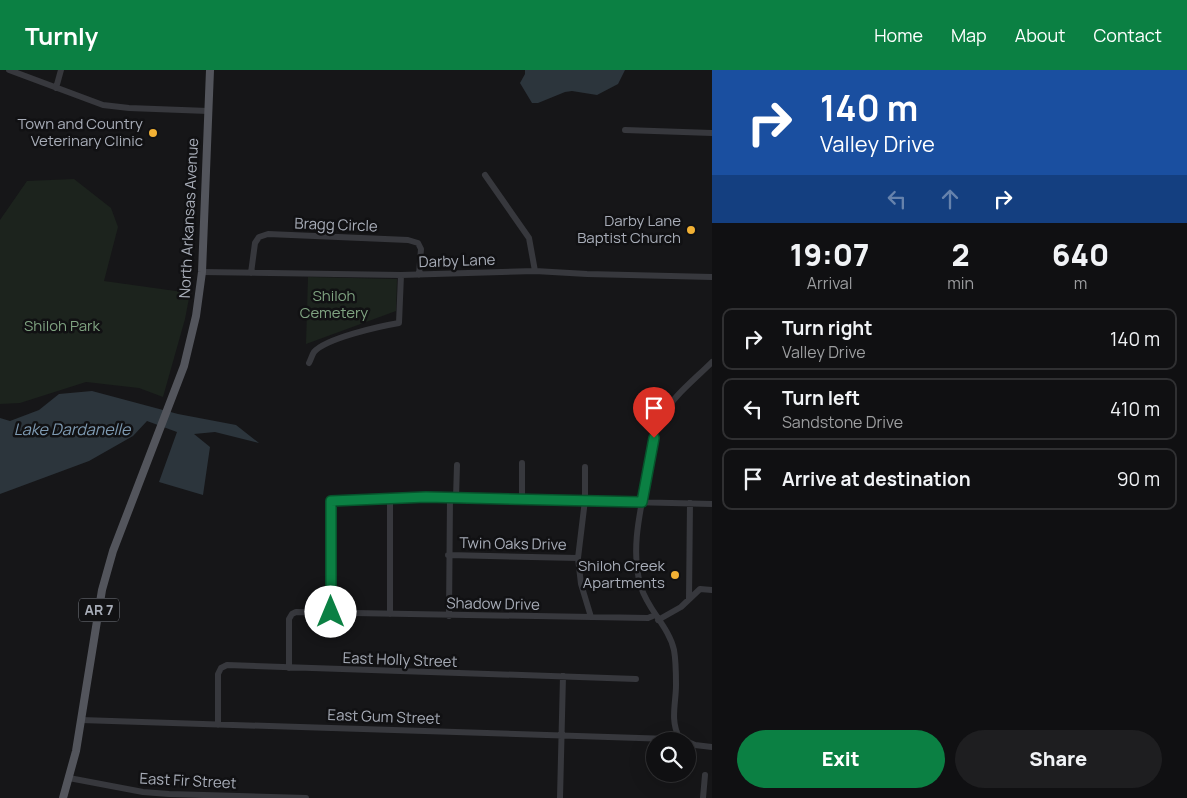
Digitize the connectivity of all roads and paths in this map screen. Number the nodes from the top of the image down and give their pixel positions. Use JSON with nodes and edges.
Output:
{"nodes":[{"id":1,"x":9,"y":70,"type":"edge"},
{"id":2,"x":61,"y":70,"type":"edge"},
{"id":3,"x":210,"y":70,"type":"edge"},
{"id":4,"x":56,"y":88,"type":"junction"},
{"id":5,"x":208,"y":111,"type":"junction"},
{"id":6,"x":625,"y":130,"type":"dead end"},
{"id":7,"x":712,"y":133,"type":"edge"},
{"id":8,"x":485,"y":175,"type":"dead end"},
{"id":9,"x":535,"y":271,"type":"junction"},
{"id":10,"x":202,"y":272,"type":"junction"},
{"id":11,"x":252,"y":273,"type":"junction"},
{"id":12,"x":401,"y":275,"type":"junction"},
{"id":13,"x":419,"y":275,"type":"junction"},
{"id":14,"x":712,"y":277,"type":"edge"},
{"id":15,"x":309,"y":362,"type":"dead end"},
{"id":16,"x":712,"y":362,"type":"edge"},
{"id":17,"x":522,"y":463,"type":"dead end"},
{"id":18,"x":457,"y":465,"type":"dead end"},
{"id":19,"x":585,"y":467,"type":"dead end"},
{"id":20,"x":390,"y":498,"type":"junction"},
{"id":21,"x":453,"y":498,"type":"junction"},
{"id":22,"x":522,"y":499,"type":"junction"},
{"id":23,"x":585,"y":500,"type":"junction"},
{"id":24,"x":642,"y":502,"type":"junction"},
{"id":25,"x":690,"y":503,"type":"junction"},
{"id":26,"x":712,"y":504,"type":"edge"},
{"id":27,"x":448,"y":555,"type":"junction"},
{"id":28,"x":578,"y":558,"type":"junction"},
{"id":29,"x":712,"y":590,"type":"edge"},
{"id":30,"x":690,"y":599,"type":"junction"},
{"id":31,"x":331,"y":612,"type":"junction"},
{"id":32,"x":390,"y":614,"type":"junction"},
{"id":33,"x":449,"y":616,"type":"junction"},
{"id":34,"x":591,"y":617,"type":"junction"},
{"id":35,"x":657,"y":618,"type":"junction"},
{"id":36,"x":289,"y":668,"type":"junction"},
{"id":37,"x":563,"y":676,"type":"junction"},
{"id":38,"x":636,"y":679,"type":"dead end"},
{"id":39,"x":81,"y":720,"type":"junction"},
{"id":40,"x":218,"y":725,"type":"junction"},
{"id":41,"x":677,"y":732,"type":"edge"},
{"id":42,"x":561,"y":735,"type":"junction"},
{"id":43,"x":646,"y":738,"type":"edge"},
{"id":44,"x":696,"y":745,"type":"edge"},
{"id":45,"x":712,"y":747,"type":"edge"},
{"id":46,"x":705,"y":775,"type":"dead end"},
{"id":47,"x":69,"y":778,"type":"junction"},
{"id":48,"x":63,"y":798,"type":"edge"},
{"id":49,"x":306,"y":798,"type":"edge"},
{"id":50,"x":560,"y":798,"type":"edge"},
{"id":51,"x":703,"y":798,"type":"edge"}],
"edges":[{"from":1,"to":4,"type":"street"},
{"from":2,"to":4,"type":"street"},
{"from":3,"to":5,"type":"main road","name":"North Arkansas Avenue","number":"AR 7"},
{"from":4,"to":5,"type":"street"},
{"from":5,"to":10,"type":"main road","name":"North Arkansas Avenue","number":"AR 7"},
{"from":6,"to":7,"type":"street"},
{"from":8,"to":9,"type":"street"},
{"from":9,"to":13,"type":"street","name":"Darby Lane"},
{"from":9,"to":14,"type":"street","name":"Darby Lane"},
{"from":10,"to":11,"type":"street","name":"Darby Lane"},
{"from":10,"to":39,"type":"main road","name":"North Arkansas Avenue","number":"AR 7"},
{"from":11,"to":12,"type":"street","name":"Darby Lane"},
{"from":11,"to":13,"type":"street","name":"Bragg Circle"},
{"from":12,"to":13,"type":"street","name":"Darby Lane"},
{"from":12,"to":15,"type":"street"},
{"from":16,"to":24,"type":"street"},
{"from":17,"to":22,"type":"street"},
{"from":18,"to":21,"type":"street"},
{"from":19,"to":23,"type":"street"},
{"from":20,"to":21,"type":"street"},
{"from":20,"to":31,"type":"street"},
{"from":20,"to":32,"type":"street"},
{"from":21,"to":22,"type":"street"},
{"from":21,"to":27,"type":"street"},
{"from":22,"to":23,"type":"street"},
{"from":23,"to":24,"type":"street"},
{"from":23,"to":28,"type":"street"},
{"from":24,"to":25,"type":"street"},
{"from":24,"to":35,"type":"street"},
{"from":25,"to":26,"type":"street"},
{"from":25,"to":30,"type":"street"},
{"from":27,"to":28,"type":"street","name":"Twin Oaks Drive"},
{"from":27,"to":33,"type":"street"},
{"from":28,"to":34,"type":"street"},
{"from":29,"to":30,"type":"street"},
{"from":30,"to":35,"type":"street"},
{"from":31,"to":32,"type":"street","name":"Shadow Drive"},
{"from":31,"to":36,"type":"street","name":"Shadow Drive"},
{"from":32,"to":33,"type":"street","name":"Shadow Drive"},
{"from":33,"to":34,"type":"street","name":"Shadow Drive"},
{"from":34,"to":35,"type":"street","name":"Shadow Drive"},
{"from":35,"to":41,"type":"street"},
{"from":36,"to":37,"type":"street","name":"East Holly Street"},
{"from":36,"to":40,"type":"street","name":"East Holly Street"},
{"from":37,"to":38,"type":"street","name":"East Holly Street"},
{"from":37,"to":42,"type":"street"},
{"from":39,"to":40,"type":"street","name":"East Gum Street"},
{"from":39,"to":47,"type":"main road","name":"North Arkansas Avenue","number":"AR 7"},
{"from":40,"to":42,"type":"street","name":"East Gum Street"},
{"from":42,"to":43,"type":"street","name":"East Gum Street"},
{"from":42,"to":50,"type":"street"},
{"from":44,"to":45,"type":"street"},
{"from":46,"to":51,"type":"street"},
{"from":47,"to":48,"type":"main road","name":"North Arkansas Avenue","number":"AR 7"},
{"from":47,"to":49,"type":"street","name":"East Fir Street"}]}
